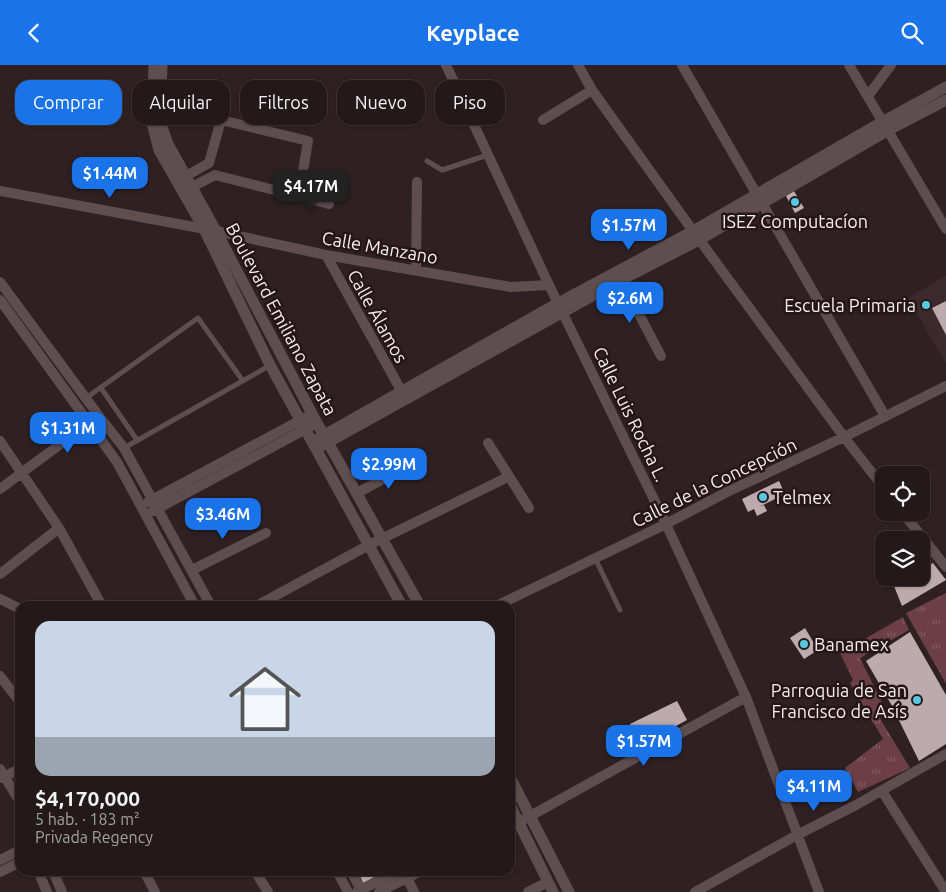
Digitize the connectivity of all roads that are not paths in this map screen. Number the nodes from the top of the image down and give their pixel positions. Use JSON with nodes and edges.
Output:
{"nodes":[{"id":1,"x":154,"y":65,"type":"edge"},
{"id":2,"x":162,"y":65,"type":"edge"},
{"id":3,"x":446,"y":65,"type":"edge"},
{"id":4,"x":578,"y":65,"type":"edge"},
{"id":5,"x":682,"y":65,"type":"edge"},
{"id":6,"x":849,"y":65,"type":"edge"},
{"id":7,"x":891,"y":65,"type":"edge"},
{"id":8,"x":946,"y":87,"type":"edge"},
{"id":9,"x":592,"y":90,"type":"junction"},
{"id":10,"x":868,"y":96,"type":"junction"},
{"id":11,"x":946,"y":100,"type":"edge"},
{"id":12,"x":543,"y":120,"type":"dead end"},
{"id":13,"x":885,"y":127,"type":"junction"},
{"id":14,"x":488,"y":155,"type":"junction"},
{"id":15,"x":427,"y":161,"type":"dead end"},
{"id":16,"x":209,"y":163,"type":"junction"},
{"id":17,"x":214,"y":175,"type":"junction"},
{"id":18,"x":186,"y":176,"type":"junction"},
{"id":19,"x":417,"y":182,"type":"dead end"},
{"id":20,"x":192,"y":187,"type":"junction"},
{"id":21,"x":0,"y":191,"type":"edge"},
{"id":22,"x":299,"y":195,"type":"junction"},
{"id":23,"x":760,"y":199,"type":"junction"},
{"id":24,"x":329,"y":204,"type":"dead end"},
{"id":25,"x":946,"y":229,"type":"edge"},
{"id":26,"x":210,"y":230,"type":"junction"},
{"id":27,"x":696,"y":235,"type":"junction"},
{"id":28,"x":326,"y":255,"type":"junction"},
{"id":29,"x":416,"y":269,"type":"junction"},
{"id":30,"x":621,"y":280,"type":"junction"},
{"id":31,"x":0,"y":282,"type":"edge"},
{"id":32,"x":548,"y":285,"type":"junction"},
{"id":33,"x":0,"y":300,"type":"edge"},
{"id":34,"x":560,"y":308,"type":"junction"},
{"id":35,"x":661,"y":356,"type":"dead end"},
{"id":36,"x":270,"y":365,"type":"junction"},
{"id":37,"x":243,"y":381,"type":"junction"},
{"id":38,"x":946,"y":386,"type":"edge"},
{"id":39,"x":101,"y":388,"type":"junction"},
{"id":40,"x":402,"y":392,"type":"junction"},
{"id":41,"x":86,"y":398,"type":"junction"},
{"id":42,"x":98,"y":416,"type":"junction"},
{"id":43,"x":885,"y":416,"type":"junction"},
{"id":44,"x":315,"y":418,"type":"junction"},
{"id":45,"x":90,"y":423,"type":"junction"},
{"id":46,"x":302,"y":425,"type":"junction"},
{"id":47,"x":844,"y":437,"type":"junction"},
{"id":48,"x":326,"y":439,"type":"junction"},
{"id":49,"x":137,"y":440,"type":"junction"},
{"id":50,"x":0,"y":441,"type":"edge"},
{"id":51,"x":488,"y":443,"type":"dead end"},
{"id":52,"x":314,"y":445,"type":"junction"},
{"id":53,"x":124,"y":448,"type":"junction"},
{"id":54,"x":409,"y":465,"type":"dead end"},
{"id":55,"x":23,"y":473,"type":"junction"},
{"id":56,"x":508,"y":477,"type":"junction"},
{"id":57,"x":875,"y":477,"type":"edge"},
{"id":58,"x":0,"y":489,"type":"edge"},
{"id":59,"x":357,"y":493,"type":"junction"},
{"id":60,"x":155,"y":504,"type":"junction"},
{"id":61,"x":140,"y":505,"type":"junction"},
{"id":62,"x":529,"y":508,"type":"dead end"},
{"id":63,"x":146,"y":515,"type":"junction"},
{"id":64,"x":909,"y":521,"type":"edge"},
{"id":65,"x":666,"y":524,"type":"junction"},
{"id":66,"x":59,"y":528,"type":"junction"},
{"id":67,"x":266,"y":533,"type":"dead end"},
{"id":68,"x":382,"y":540,"type":"junction"},
{"id":69,"x":369,"y":545,"type":"junction"},
{"id":70,"x":595,"y":559,"type":"junction"},
{"id":71,"x":946,"y":567,"type":"edge"},
{"id":72,"x":192,"y":570,"type":"junction"},
{"id":73,"x":0,"y":573,"type":"edge"},
{"id":74,"x":0,"y":599,"type":"edge"},
{"id":75,"x":99,"y":601,"type":"edge"},
{"id":76,"x":193,"y":601,"type":"edge"},
{"id":77,"x":208,"y":601,"type":"edge"},
{"id":78,"x":265,"y":601,"type":"edge"},
{"id":79,"x":399,"y":601,"type":"edge"},
{"id":80,"x":417,"y":601,"type":"edge"},
{"id":81,"x":507,"y":601,"type":"edge"},
{"id":82,"x":15,"y":606,"type":"edge"},
{"id":83,"x":620,"y":610,"type":"dead end"},
{"id":84,"x":0,"y":676,"type":"edge"},
{"id":85,"x":15,"y":696,"type":"edge"},
{"id":86,"x":746,"y":697,"type":"junction"},
{"id":87,"x":946,"y":755,"type":"edge"},
{"id":88,"x":15,"y":771,"type":"edge"},
{"id":89,"x":2,"y":775,"type":"edge"},
{"id":90,"x":515,"y":786,"type":"edge"},
{"id":91,"x":882,"y":791,"type":"junction"},
{"id":92,"x":15,"y":794,"type":"edge"},
{"id":93,"x":528,"y":811,"type":"junction"},
{"id":94,"x":515,"y":815,"type":"edge"},
{"id":95,"x":515,"y":820,"type":"edge"},
{"id":96,"x":797,"y":835,"type":"junction"},
{"id":97,"x":15,"y":852,"type":"edge"},
{"id":98,"x":0,"y":860,"type":"edge"},
{"id":99,"x":15,"y":864,"type":"edge"},
{"id":100,"x":0,"y":872,"type":"edge"},
{"id":101,"x":40,"y":876,"type":"edge"},
{"id":102,"x":55,"y":876,"type":"edge"},
{"id":103,"x":146,"y":876,"type":"edge"},
{"id":104,"x":258,"y":876,"type":"edge"},
{"id":105,"x":340,"y":876,"type":"edge"},
{"id":106,"x":352,"y":876,"type":"edge"},
{"id":107,"x":388,"y":876,"type":"edge"},
{"id":108,"x":411,"y":876,"type":"edge"},
{"id":109,"x":407,"y":878,"type":"junction"},
{"id":110,"x":550,"y":887,"type":"edge"},
{"id":111,"x":360,"y":891,"type":"edge"},
{"id":112,"x":47,"y":892,"type":"edge"},
{"id":113,"x":62,"y":892,"type":"edge"},
{"id":114,"x":154,"y":892,"type":"edge"},
{"id":115,"x":268,"y":892,"type":"edge"},
{"id":116,"x":348,"y":892,"type":"edge"},
{"id":117,"x":379,"y":892,"type":"edge"},
{"id":118,"x":414,"y":892,"type":"edge"},
{"id":119,"x":528,"y":892,"type":"edge"},
{"id":120,"x":570,"y":892,"type":"edge"},
{"id":121,"x":695,"y":892,"type":"edge"},
{"id":122,"x":819,"y":892,"type":"edge"},
{"id":123,"x":946,"y":892,"type":"edge"}],
"edges":[{"from":1,"to":26,"type":"street","name":"Boulevard Emiliano Zapata"},
{"from":2,"to":18,"type":"street","name":"Boulevard Emiliano Zapata"},
{"from":3,"to":14,"type":"street","name":"Calle Luis Rocha L."},
{"from":4,"to":9,"type":"street"},
{"from":5,"to":23,"type":"street"},
{"from":6,"to":10,"type":"street"},
{"from":7,"to":10,"type":"street"},
{"from":8,"to":13,"type":"street"},
{"from":9,"to":12,"type":"street"},
{"from":9,"to":27,"type":"street"},
{"from":10,"to":13,"type":"street"},
{"from":11,"to":13,"type":"street"},
{"from":13,"to":23,"type":"street"},
{"from":13,"to":25,"type":"street"},
{"from":14,"to":15,"type":"lane"},
{"from":14,"to":32,"type":"street","name":"Calle Luis Rocha L."},
{"from":16,"to":17,"type":"street"},
{"from":16,"to":18,"type":"street"},
{"from":16,"to":22,"type":"street"},
{"from":17,"to":20,"type":"street"},
{"from":17,"to":22,"type":"street"},
{"from":18,"to":20,"type":"street","name":"Boulevard Emiliano Zapata"},
{"from":19,"to":29,"type":"street"},
{"from":20,"to":26,"type":"street","name":"Boulevard Emiliano Zapata"},
{"from":21,"to":26,"type":"street","name":"Calle Manzano"},
{"from":22,"to":24,"type":"street"},
{"from":23,"to":27,"type":"street"},
{"from":23,"to":43,"type":"street"},
{"from":26,"to":28,"type":"street","name":"Calle Manzano"},
{"from":26,"to":36,"type":"street","name":"Boulevard Emiliano Zapata"},
{"from":26,"to":44,"type":"street","name":"Boulevard Emiliano Zapata"},
{"from":27,"to":30,"type":"street"},
{"from":27,"to":34,"type":"street"},
{"from":27,"to":47,"type":"street"},
{"from":28,"to":29,"type":"street","name":"Calle Manzano"},
{"from":28,"to":40,"type":"street","name":"Calle Álamos"},
{"from":29,"to":32,"type":"street","name":"Calle Manzano"},
{"from":30,"to":34,"type":"street"},
{"from":30,"to":35,"type":"street"},
{"from":31,"to":41,"type":"street"},
{"from":32,"to":34,"type":"street","name":"Calle Luis Rocha L."},
{"from":33,"to":45,"type":"street"},
{"from":34,"to":40,"type":"street"},
{"from":34,"to":48,"type":"street"},
{"from":34,"to":65,"type":"street","name":"Calle Luis Rocha L."},
{"from":36,"to":37,"type":"lane"},
{"from":36,"to":46,"type":"street","name":"Boulevard Emiliano Zapata"},
{"from":37,"to":39,"type":"lane"},
{"from":37,"to":49,"type":"lane"},
{"from":38,"to":43,"type":"street","name":"Calle de la Concepción"},
{"from":39,"to":41,"type":"lane"},
{"from":39,"to":49,"type":"lane"},
{"from":40,"to":48,"type":"street"},
{"from":41,"to":42,"type":"street"},
{"from":42,"to":45,"type":"street"},
{"from":42,"to":53,"type":"street"},
{"from":43,"to":47,"type":"street","name":"Calle de la Concepción"},
{"from":44,"to":46,"type":"street"},
{"from":44,"to":48,"type":"street","name":"Boulevard Emiliano Zapata"},
{"from":45,"to":55,"type":"street"},
{"from":45,"to":61,"type":"street"},
{"from":46,"to":52,"type":"street","name":"Boulevard Emiliano Zapata"},
{"from":46,"to":60,"type":"street"},
{"from":47,"to":57,"type":"street"},
{"from":47,"to":65,"type":"street","name":"Calle de la Concepción"},
{"from":48,"to":52,"type":"street"},
{"from":48,"to":59,"type":"street","name":"Boulevard Emiliano Zapata"},
{"from":49,"to":53,"type":"lane"},
{"from":50,"to":55,"type":"street"},
{"from":51,"to":56,"type":"street"},
{"from":52,"to":69,"type":"street","name":"Boulevard Emiliano Zapata"},
{"from":53,"to":60,"type":"street"},
{"from":54,"to":59,"type":"street"},
{"from":55,"to":58,"type":"street"},
{"from":55,"to":66,"type":"street"},
{"from":56,"to":62,"type":"street"},
{"from":56,"to":68,"type":"street"},
{"from":59,"to":68,"type":"street","name":"Boulevard Emiliano Zapata"},
{"from":60,"to":61,"type":"street"},
{"from":60,"to":63,"type":"street"},
{"from":60,"to":72,"type":"street"},
{"from":61,"to":63,"type":"street"},
{"from":63,"to":76,"type":"street"},
{"from":64,"to":71,"type":"street"},
{"from":65,"to":70,"type":"street","name":"Calle de la Concepción"},
{"from":65,"to":86,"type":"street","name":"Calle Luis Rocha L."},
{"from":66,"to":73,"type":"street"},
{"from":66,"to":75,"type":"street"},
{"from":67,"to":72,"type":"street"},
{"from":68,"to":69,"type":"street"},
{"from":68,"to":80,"type":"street","name":"Boulevard Emiliano Zapata"},
{"from":69,"to":78,"type":"street"},
{"from":69,"to":79,"type":"street","name":"Boulevard Emiliano Zapata"},
{"from":70,"to":81,"type":"street","name":"Calle de la Concepción"},
{"from":70,"to":83,"type":"lane"},
{"from":72,"to":77,"type":"street"},
{"from":74,"to":82,"type":"street"},
{"from":84,"to":85,"type":"street"},
{"from":86,"to":93,"type":"street"},
{"from":86,"to":96,"type":"street","name":"Calle Luis Rocha L."},
{"from":87,"to":91,"type":"street"},
{"from":88,"to":89,"type":"street"},
{"from":89,"to":92,"type":"street"},
{"from":90,"to":93,"type":"street"},
{"from":91,"to":96,"type":"street"},
{"from":91,"to":123,"type":"street"},
{"from":93,"to":94,"type":"street"},
{"from":93,"to":120,"type":"street"},
{"from":95,"to":110,"type":"street"},
{"from":96,"to":121,"type":"street"},
{"from":96,"to":122,"type":"street","name":"Calle Luis Rocha L."},
{"from":97,"to":98,"type":"street"},
{"from":99,"to":100,"type":"street"},
{"from":101,"to":112,"type":"street"},
{"from":102,"to":113,"type":"street"},
{"from":103,"to":114,"type":"street"},
{"from":104,"to":115,"type":"street"},
{"from":105,"to":116,"type":"street"},
{"from":106,"to":111,"type":"street"},
{"from":107,"to":111,"type":"street"},
{"from":108,"to":109,"type":"street"},
{"from":109,"to":117,"type":"street"},
{"from":109,"to":118,"type":"street"},
{"from":110,"to":119,"type":"street"}]}
